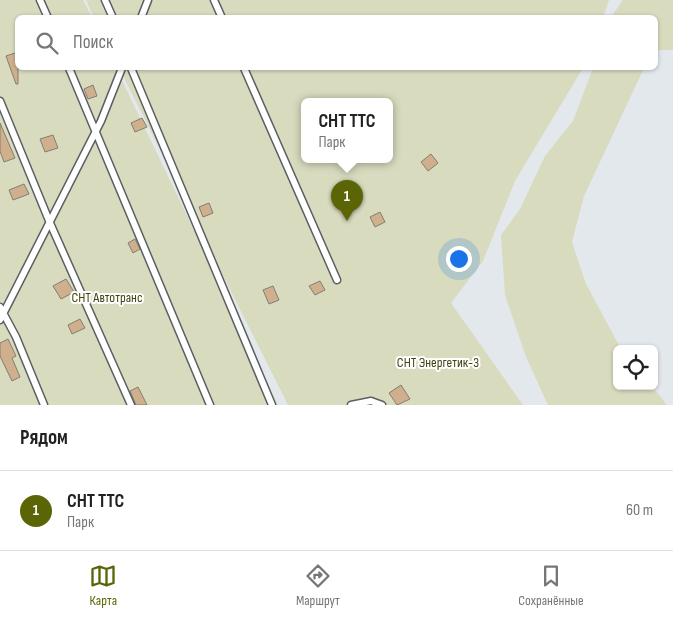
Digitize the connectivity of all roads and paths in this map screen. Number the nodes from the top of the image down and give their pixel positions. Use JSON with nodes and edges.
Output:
{"nodes":[{"id":1,"x":40,"y":0,"type":"edge"},
{"id":2,"x":105,"y":0,"type":"edge"},
{"id":3,"x":148,"y":0,"type":"edge"},
{"id":4,"x":214,"y":0,"type":"edge"},
{"id":5,"x":47,"y":15,"type":"edge"},
{"id":6,"x":112,"y":15,"type":"edge"},
{"id":7,"x":142,"y":15,"type":"edge"},
{"id":8,"x":221,"y":15,"type":"edge"},
{"id":9,"x":70,"y":70,"type":"edge"},
{"id":10,"x":121,"y":70,"type":"edge"},
{"id":11,"x":132,"y":70,"type":"edge"},
{"id":12,"x":245,"y":70,"type":"edge"},
{"id":13,"x":0,"y":101,"type":"edge"},
{"id":14,"x":96,"y":132,"type":"junction"},
{"id":15,"x":50,"y":223,"type":"junction"},
{"id":16,"x":337,"y":280,"type":"dead end"},
{"id":17,"x":0,"y":307,"type":"edge"},
{"id":18,"x":2,"y":318,"type":"edge"},
{"id":19,"x":44,"y":405,"type":"edge"},
{"id":20,"x":132,"y":405,"type":"edge"},
{"id":21,"x":210,"y":405,"type":"edge"},
{"id":22,"x":272,"y":405,"type":"edge"},
{"id":23,"x":351,"y":405,"type":"edge"},
{"id":24,"x":382,"y":405,"type":"edge"}],
"edges":[{"from":1,"to":5,"type":"lane"},
{"from":2,"to":6,"type":"lane"},
{"from":3,"to":7,"type":"lane"},
{"from":4,"to":8,"type":"lane"},
{"from":9,"to":14,"type":"lane"},
{"from":10,"to":14,"type":"lane"},
{"from":11,"to":22,"type":"lane"},
{"from":12,"to":16,"type":"lane"},
{"from":13,"to":15,"type":"lane"},
{"from":14,"to":15,"type":"lane"},
{"from":14,"to":21,"type":"lane"},
{"from":15,"to":18,"type":"lane"},
{"from":15,"to":20,"type":"lane"},
{"from":17,"to":18,"type":"lane"},
{"from":18,"to":19,"type":"lane"},
{"from":23,"to":24,"type":"lane"}]}
